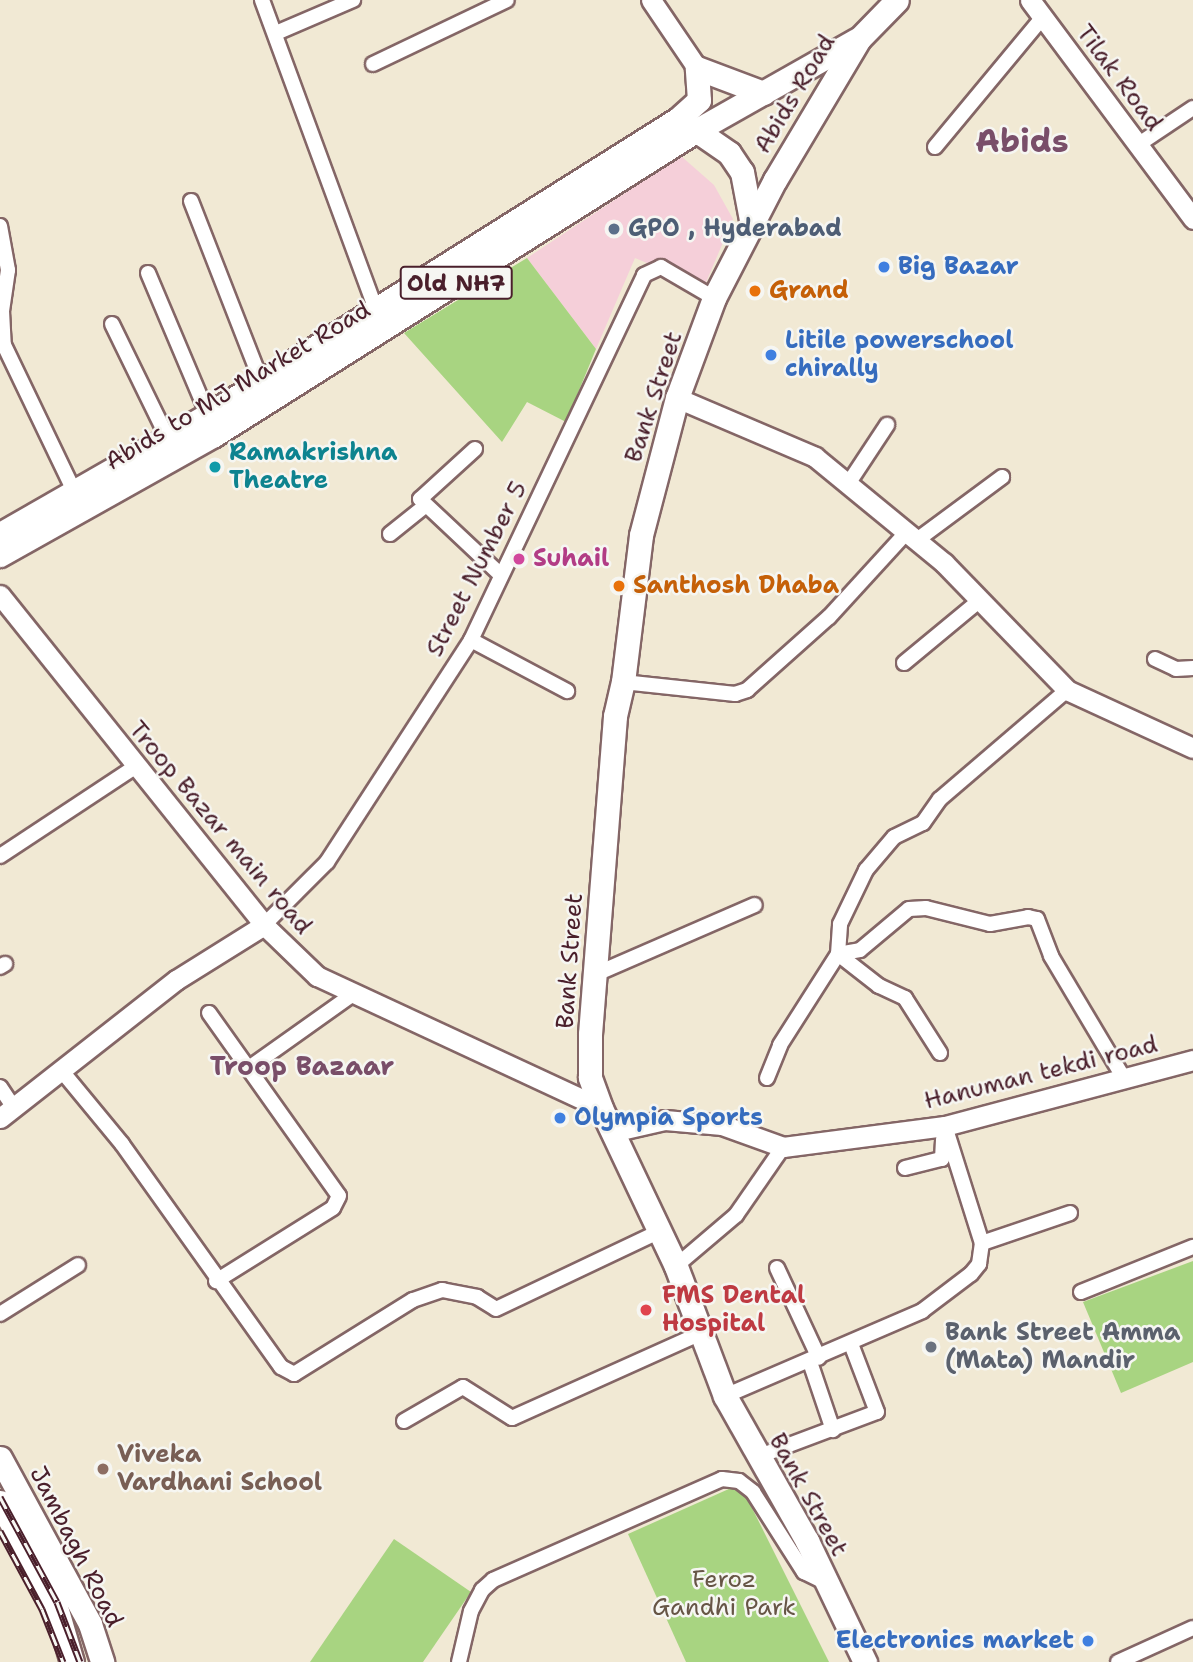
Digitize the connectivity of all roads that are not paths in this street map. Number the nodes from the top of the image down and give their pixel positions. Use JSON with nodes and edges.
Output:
{"nodes":[{"id":1,"x":262,"y":0,"type":"edge"},
{"id":2,"x":353,"y":0,"type":"edge"},
{"id":3,"x":507,"y":0,"type":"edge"},
{"id":4,"x":651,"y":0,"type":"edge"},
{"id":5,"x":897,"y":0,"type":"edge"},
{"id":6,"x":1030,"y":0,"type":"edge"},
{"id":7,"x":1042,"y":17,"type":"junction"},
{"id":8,"x":276,"y":33,"type":"junction"},
{"id":9,"x":859,"y":39,"type":"junction"},
{"id":10,"x":373,"y":64,"type":"dead end"},
{"id":11,"x":697,"y":68,"type":"junction"},
{"id":12,"x":763,"y":93,"type":"junction"},
{"id":13,"x":1193,"y":108,"type":"edge"},
{"id":14,"x":687,"y":125,"type":"junction"},
{"id":15,"x":1139,"y":144,"type":"junction"},
{"id":16,"x":935,"y":147,"type":"dead end"},
{"id":17,"x":191,"y":201,"type":"dead end"},
{"id":18,"x":1193,"y":219,"type":"edge"},
{"id":19,"x":752,"y":225,"type":"junction"},
{"id":20,"x":0,"y":226,"type":"edge"},
{"id":21,"x":148,"y":273,"type":"dead end"},
{"id":22,"x":715,"y":298,"type":"junction"},
{"id":23,"x":375,"y":307,"type":"junction"},
{"id":24,"x":113,"y":324,"type":"dead end"},
{"id":25,"x":261,"y":381,"type":"junction"},
{"id":26,"x":677,"y":398,"type":"junction"},
{"id":27,"x":208,"y":415,"type":"junction"},
{"id":28,"x":887,"y":425,"type":"dead end"},
{"id":29,"x":167,"y":437,"type":"junction"},
{"id":30,"x":474,"y":449,"type":"dead end"},
{"id":31,"x":1002,"y":477,"type":"dead end"},
{"id":32,"x":848,"y":484,"type":"junction"},
{"id":33,"x":74,"y":491,"type":"junction"},
{"id":34,"x":425,"y":506,"type":"junction"},
{"id":35,"x":0,"y":534,"type":"edge"},
{"id":36,"x":390,"y":534,"type":"dead end"},
{"id":37,"x":912,"y":536,"type":"junction"},
{"id":38,"x":0,"y":555,"type":"edge"},
{"id":39,"x":500,"y":574,"type":"junction"},
{"id":40,"x":0,"y":595,"type":"edge"},
{"id":41,"x":979,"y":601,"type":"junction"},
{"id":42,"x":471,"y":640,"type":"junction"},
{"id":43,"x":1154,"y":659,"type":"dead end"},
{"id":44,"x":904,"y":663,"type":"dead end"},
{"id":45,"x":1193,"y":668,"type":"edge"},
{"id":46,"x":624,"y":682,"type":"junction"},
{"id":47,"x":1067,"y":690,"type":"junction"},
{"id":48,"x":567,"y":691,"type":"dead end"},
{"id":49,"x":1193,"y":748,"type":"edge"},
{"id":50,"x":135,"y":767,"type":"junction"},
{"id":51,"x":0,"y":856,"type":"edge"},
{"id":52,"x":755,"y":905,"type":"dead end"},
{"id":53,"x":264,"y":925,"type":"junction"},
{"id":54,"x":838,"y":954,"type":"junction"},
{"id":55,"x":596,"y":974,"type":"junction"},
{"id":56,"x":353,"y":994,"type":"junction"},
{"id":57,"x":209,"y":1013,"type":"dead end"},
{"id":58,"x":940,"y":1053,"type":"dead end"},
{"id":59,"x":1193,"y":1060,"type":"edge"},
{"id":60,"x":248,"y":1068,"type":"junction"},
{"id":61,"x":61,"y":1070,"type":"junction"},
{"id":62,"x":767,"y":1077,"type":"dead end"},
{"id":63,"x":1123,"y":1077,"type":"junction"},
{"id":64,"x":0,"y":1087,"type":"edge"},
{"id":65,"x":601,"y":1108,"type":"junction"},
{"id":66,"x":6,"y":1112,"type":"edge"},
{"id":67,"x":942,"y":1127,"type":"junction"},
{"id":68,"x":612,"y":1132,"type":"junction"},
{"id":69,"x":783,"y":1147,"type":"junction"},
{"id":70,"x":905,"y":1168,"type":"dead end"},
{"id":71,"x":1070,"y":1213,"type":"dead end"},
{"id":72,"x":658,"y":1232,"type":"junction"},
{"id":73,"x":982,"y":1243,"type":"junction"},
{"id":74,"x":1193,"y":1247,"type":"edge"},
{"id":75,"x":78,"y":1265,"type":"dead end"},
{"id":76,"x":676,"y":1266,"type":"junction"},
{"id":77,"x":777,"y":1268,"type":"dead end"},
{"id":78,"x":216,"y":1281,"type":"junction"},
{"id":79,"x":1081,"y":1292,"type":"dead end"},
{"id":80,"x":0,"y":1314,"type":"edge"},
{"id":81,"x":703,"y":1332,"type":"junction"},
{"id":82,"x":850,"y":1344,"type":"junction"},
{"id":83,"x":815,"y":1360,"type":"junction"},
{"id":84,"x":725,"y":1396,"type":"junction"},
{"id":85,"x":404,"y":1421,"type":"dead end"},
{"id":86,"x":833,"y":1430,"type":"junction"},
{"id":87,"x":757,"y":1457,"type":"junction"},
{"id":88,"x":0,"y":1458,"type":"edge"},
{"id":89,"x":0,"y":1502,"type":"edge"},
{"id":90,"x":827,"y":1583,"type":"junction"},
{"id":91,"x":1193,"y":1629,"type":"edge"},
{"id":92,"x":67,"y":1638,"type":"junction"},
{"id":93,"x":95,"y":1639,"type":"junction"},
{"id":94,"x":72,"y":1662,"type":"edge"},
{"id":95,"x":102,"y":1662,"type":"edge"},
{"id":96,"x":459,"y":1662,"type":"edge"},
{"id":97,"x":865,"y":1662,"type":"edge"},
{"id":98,"x":1118,"y":1662,"type":"edge"}],
"edges":[{"from":1,"to":8,"type":"street"},
{"from":2,"to":8,"type":"street"},
{"from":3,"to":10,"type":"street"},
{"from":4,"to":11,"type":"street"},
{"from":5,"to":9,"type":"main road","name":"Abids Road","number":"Old NH7"},
{"from":6,"to":7,"type":"street","name":"Tilak Road"},
{"from":7,"to":15,"type":"street","name":"Tilak Road"},
{"from":7,"to":16,"type":"street"},
{"from":8,"to":23,"type":"street"},
{"from":9,"to":12,"type":"main road","name":"Abids to MJ Market Road","number":"Old NH7"},
{"from":9,"to":19,"type":"main road","name":"Abids Road"},
{"from":11,"to":12,"type":"main road"},
{"from":11,"to":14,"type":"main road","name":"Abids to MJ Market Road"},
{"from":12,"to":14,"type":"main road","name":"Abids to MJ Market Road","number":"Old NH7"},
{"from":13,"to":15,"type":"street"},
{"from":14,"to":19,"type":"main road"},
{"from":14,"to":23,"type":"main road","name":"Abids to MJ Market Road","number":"Old NH7"},
{"from":14,"to":38,"type":"main road","name":"Abids to MJ Market Road","number":"Old NH7"},
{"from":15,"to":18,"type":"street","name":"Tilak Road"},
{"from":17,"to":25,"type":"street"},
{"from":19,"to":22,"type":"main road","name":"Bank Street"},
{"from":20,"to":33,"type":"street"},
{"from":21,"to":27,"type":"street"},
{"from":22,"to":26,"type":"main road","name":"Bank Street"},
{"from":22,"to":39,"type":"street","name":"Street Number 5"},
{"from":23,"to":25,"type":"main road","name":"Abids to MJ Market Road","number":"Old NH7"},
{"from":24,"to":29,"type":"street"},
{"from":25,"to":27,"type":"main road","name":"Abids to MJ Market Road","number":"Old NH7"},
{"from":26,"to":32,"type":"street"},
{"from":26,"to":46,"type":"main road","name":"Bank Street"},
{"from":27,"to":29,"type":"main road","name":"Abids to MJ Market Road","number":"Old NH7"},
{"from":28,"to":32,"type":"street"},
{"from":29,"to":33,"type":"main road","name":"Abids to MJ Market Road","number":"Old NH7"},
{"from":30,"to":34,"type":"street"},
{"from":31,"to":37,"type":"street"},
{"from":32,"to":37,"type":"street"},
{"from":33,"to":35,"type":"main road","name":"Abids to MJ Market Road","number":"Old NH7"},
{"from":34,"to":36,"type":"street"},
{"from":34,"to":39,"type":"street"},
{"from":37,"to":41,"type":"street"},
{"from":37,"to":46,"type":"street"},
{"from":39,"to":42,"type":"street","name":"Street Number 5"},
{"from":40,"to":50,"type":"street","name":"Troop Bazar main road"},
{"from":41,"to":44,"type":"street"},
{"from":41,"to":47,"type":"street"},
{"from":42,"to":48,"type":"street"},
{"from":42,"to":53,"type":"street","name":"Street Number 5"},
{"from":43,"to":45,"type":"street"},
{"from":46,"to":55,"type":"main road","name":"Bank Street"},
{"from":47,"to":49,"type":"street"},
{"from":47,"to":54,"type":"street"},
{"from":50,"to":51,"type":"street"},
{"from":50,"to":53,"type":"street","name":"Troop Bazar main road"},
{"from":52,"to":55,"type":"street"},
{"from":53,"to":56,"type":"street","name":"Troop Bazar main road"},
{"from":53,"to":61,"type":"street"},
{"from":54,"to":58,"type":"street"},
{"from":54,"to":62,"type":"street"},
{"from":54,"to":63,"type":"street"},
{"from":55,"to":65,"type":"main road","name":"Bank Street"},
{"from":56,"to":60,"type":"street"},
{"from":56,"to":65,"type":"street","name":"Troop Bazar main road"},
{"from":57,"to":60,"type":"street"},
{"from":59,"to":63,"type":"street","name":"Hanuman tekdi road"},
{"from":60,"to":78,"type":"street"},
{"from":61,"to":66,"type":"street"},
{"from":61,"to":78,"type":"street"},
{"from":63,"to":67,"type":"street","name":"Hanuman tekdi road"},
{"from":64,"to":66,"type":"street"},
{"from":65,"to":68,"type":"main road","name":"Bank Street"},
{"from":67,"to":69,"type":"street","name":"Hanuman tekdi road"},
{"from":67,"to":70,"type":"street"},
{"from":67,"to":73,"type":"street"},
{"from":68,"to":69,"type":"street","name":"Hanuman tekdi road"},
{"from":68,"to":72,"type":"main road","name":"Bank Street"},
{"from":69,"to":76,"type":"street"},
{"from":71,"to":73,"type":"street"},
{"from":72,"to":76,"type":"main road","name":"Bank Street"},
{"from":72,"to":78,"type":"street"},
{"from":73,"to":82,"type":"street"},
{"from":74,"to":79,"type":"street"},
{"from":75,"to":80,"type":"street"},
{"from":76,"to":81,"type":"main road","name":"Bank Street"},
{"from":77,"to":83,"type":"street"},
{"from":81,"to":84,"type":"main road","name":"Bank Street"},
{"from":81,"to":85,"type":"street"},
{"from":82,"to":83,"type":"street"},
{"from":82,"to":86,"type":"street"},
{"from":83,"to":84,"type":"street"},
{"from":83,"to":86,"type":"street"},
{"from":84,"to":87,"type":"main road","name":"Bank Street"},
{"from":86,"to":87,"type":"street"},
{"from":87,"to":90,"type":"main road","name":"Bank Street"},
{"from":88,"to":93,"type":"main road","name":"Jambagh Road"},
{"from":89,"to":92,"type":"main road"},
{"from":90,"to":96,"type":"street"},
{"from":90,"to":97,"type":"main road","name":"Bank Street"},
{"from":91,"to":98,"type":"street"},
{"from":92,"to":93,"type":"main road"},
{"from":92,"to":94,"type":"main road"},
{"from":93,"to":95,"type":"main road","name":"Jambagh Road"}]}
